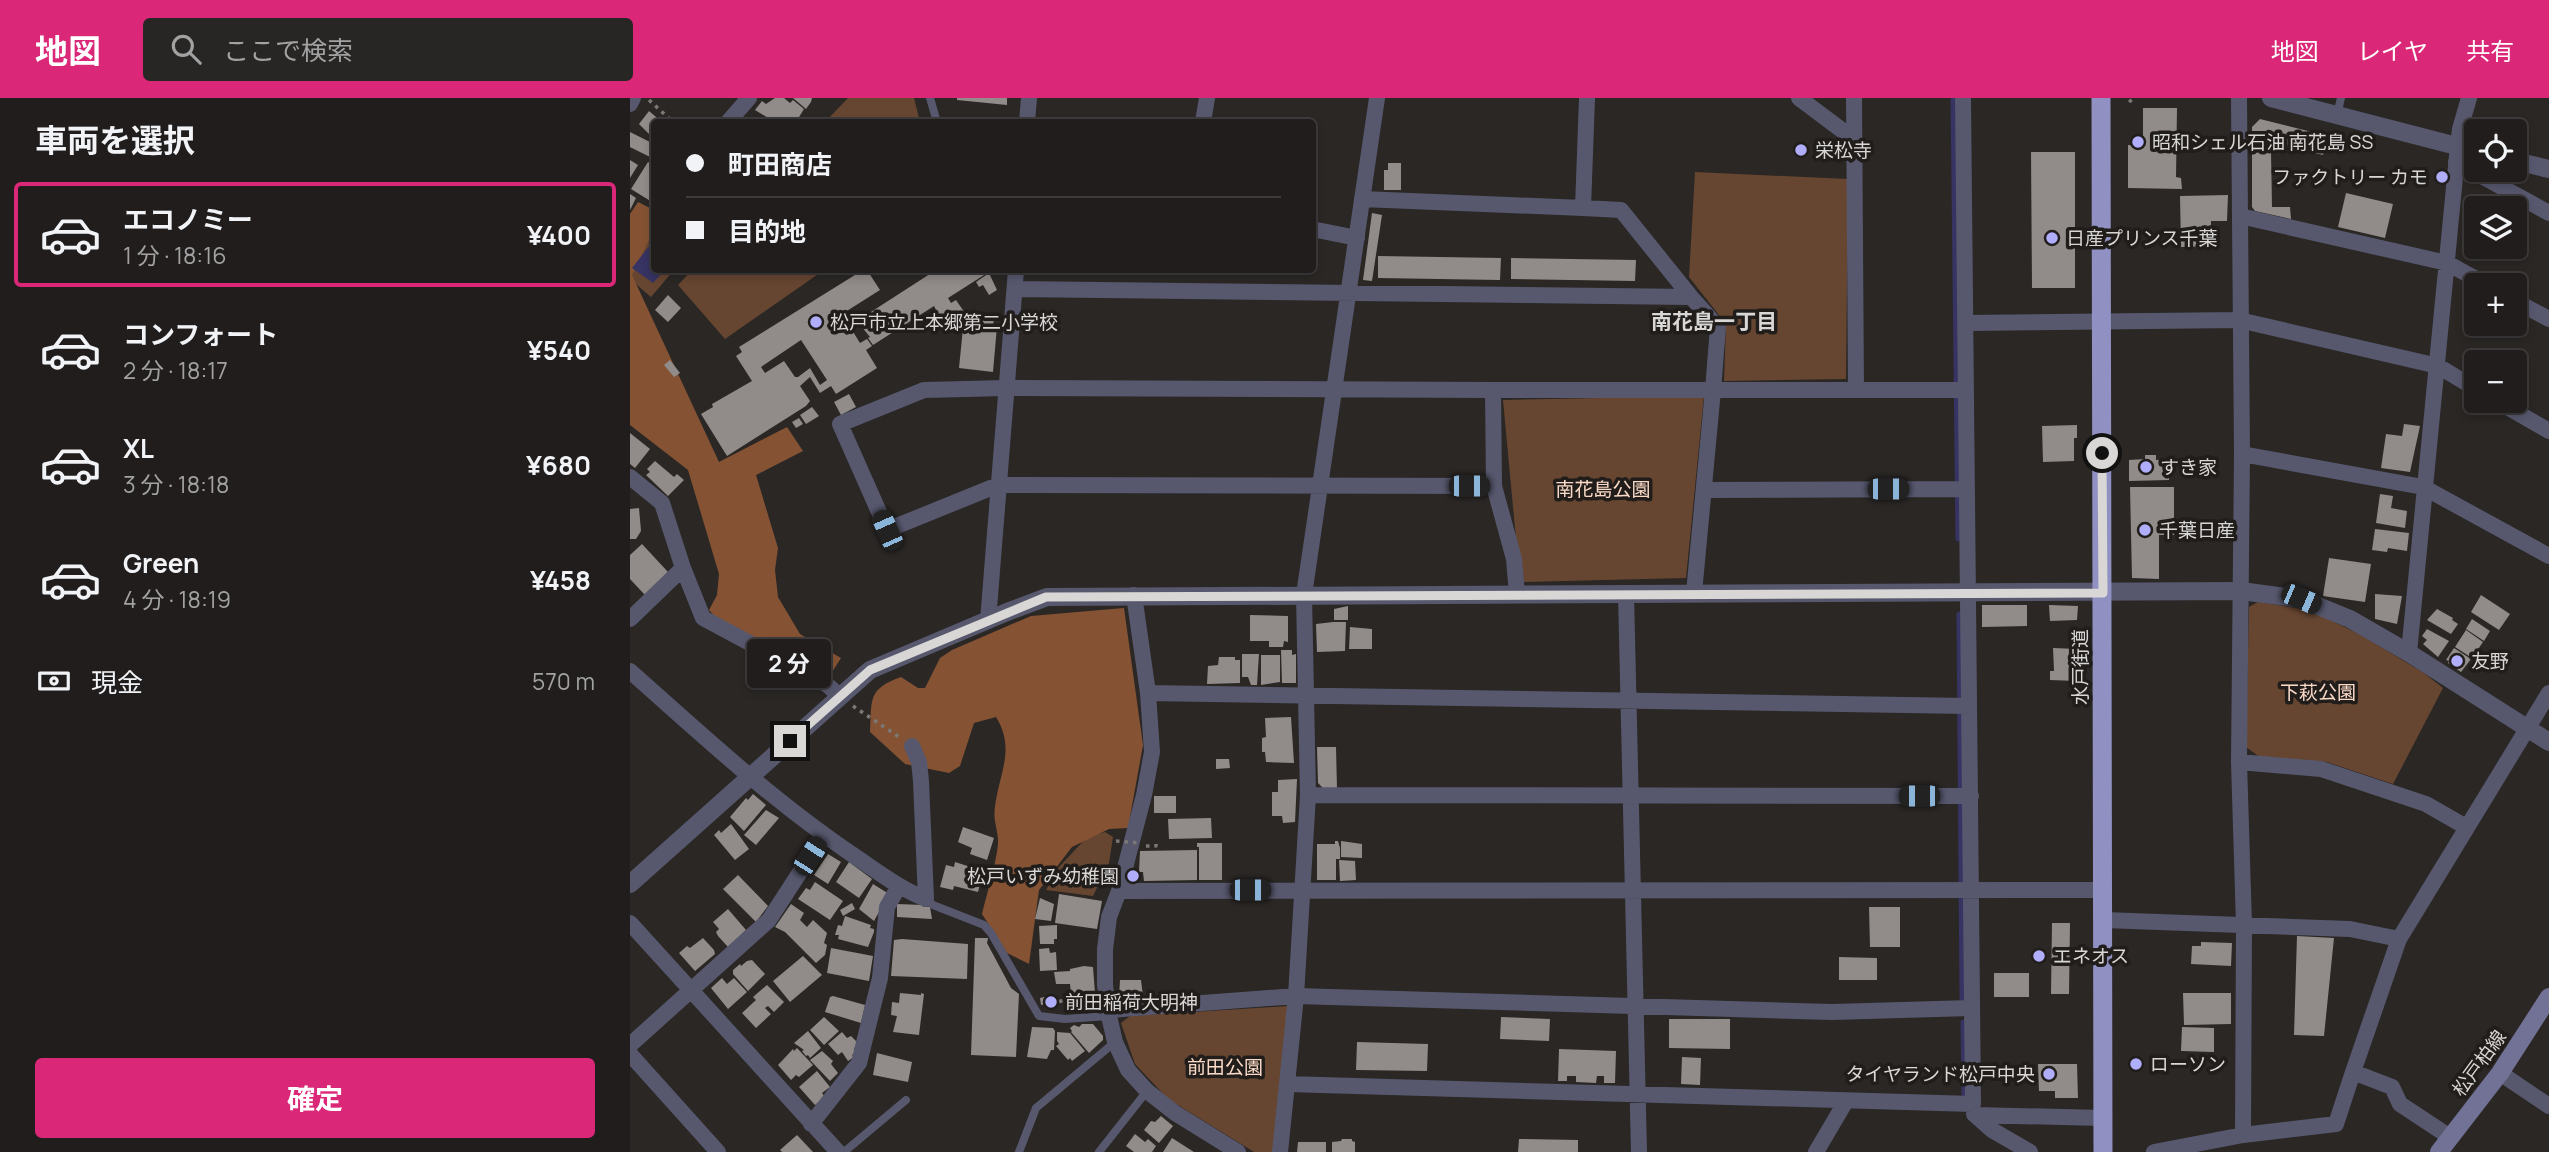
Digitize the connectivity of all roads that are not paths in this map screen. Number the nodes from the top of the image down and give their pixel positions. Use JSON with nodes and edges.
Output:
{"nodes":[{"id":1,"x":633,"y":98,"type":"edge"},
{"id":2,"x":749,"y":98,"type":"edge"},
{"id":3,"x":930,"y":98,"type":"edge"},
{"id":4,"x":1029,"y":98,"type":"edge"},
{"id":5,"x":1207,"y":98,"type":"edge"},
{"id":6,"x":1377,"y":98,"type":"edge"},
{"id":7,"x":1587,"y":98,"type":"edge"},
{"id":8,"x":1798,"y":98,"type":"edge"},
{"id":9,"x":1854,"y":98,"type":"edge"},
{"id":10,"x":1963,"y":98,"type":"edge"},
{"id":11,"x":2101,"y":98,"type":"edge"},
{"id":12,"x":2239,"y":98,"type":"edge"},
{"id":13,"x":2271,"y":98,"type":"edge"},
{"id":14,"x":2469,"y":98,"type":"edge"},
{"id":15,"x":630,"y":104,"type":"edge"},
{"id":16,"x":2339,"y":106,"type":"edge"},
{"id":17,"x":731,"y":119,"type":"edge"},
{"id":18,"x":936,"y":119,"type":"edge"},
{"id":19,"x":1027,"y":119,"type":"edge"},
{"id":20,"x":1204,"y":119,"type":"edge"},
{"id":21,"x":1855,"y":140,"type":"junction"},
{"id":22,"x":2464,"y":153,"type":"edge"},
{"id":23,"x":2457,"y":154,"type":"junction"},
{"id":24,"x":2527,"y":164,"type":"edge"},
{"id":25,"x":2549,"y":169,"type":"edge"},
{"id":26,"x":1362,"y":199,"type":"junction"},
{"id":27,"x":1583,"y":208,"type":"junction"},
{"id":28,"x":2549,"y":214,"type":"edge"},
{"id":29,"x":2240,"y":216,"type":"junction"},
{"id":30,"x":1316,"y":230,"type":"edge"},
{"id":31,"x":1357,"y":237,"type":"junction"},
{"id":32,"x":2447,"y":263,"type":"junction"},
{"id":33,"x":1016,"y":273,"type":"edge"},
{"id":34,"x":2465,"y":273,"type":"edge"},
{"id":35,"x":1014,"y":289,"type":"junction"},
{"id":36,"x":1349,"y":292,"type":"junction"},
{"id":37,"x":1691,"y":298,"type":"junction"},
{"id":38,"x":2527,"y":307,"type":"edge"},
{"id":39,"x":2549,"y":319,"type":"edge"},
{"id":40,"x":2239,"y":320,"type":"junction"},
{"id":41,"x":2103,"y":321,"type":"junction"},
{"id":42,"x":1966,"y":323,"type":"junction"},
{"id":43,"x":2438,"y":366,"type":"junction"},
{"id":44,"x":2464,"y":382,"type":"edge"},
{"id":45,"x":1006,"y":388,"type":"junction"},
{"id":46,"x":1333,"y":389,"type":"junction"},
{"id":47,"x":1493,"y":390,"type":"junction"},
{"id":48,"x":1713,"y":390,"type":"junction"},
{"id":49,"x":1856,"y":390,"type":"junction"},
{"id":50,"x":1966,"y":390,"type":"junction"},
{"id":51,"x":2518,"y":413,"type":"edge"},
{"id":52,"x":2549,"y":431,"type":"edge"},
{"id":53,"x":2242,"y":454,"type":"junction"},
{"id":54,"x":630,"y":477,"type":"edge"},
{"id":55,"x":998,"y":485,"type":"junction"},
{"id":56,"x":1494,"y":486,"type":"junction"},
{"id":57,"x":1321,"y":487,"type":"junction"},
{"id":58,"x":2423,"y":487,"type":"junction"},
{"id":59,"x":1967,"y":489,"type":"junction"},
{"id":60,"x":1705,"y":490,"type":"junction"},
{"id":61,"x":2549,"y":556,"type":"edge"},
{"id":62,"x":683,"y":568,"type":"junction"},
{"id":63,"x":2241,"y":591,"type":"junction"},
{"id":64,"x":1694,"y":593,"type":"junction"},
{"id":65,"x":2103,"y":593,"type":"junction"},
{"id":66,"x":1517,"y":594,"type":"junction"},
{"id":67,"x":1626,"y":594,"type":"junction"},
{"id":68,"x":1967,"y":594,"type":"junction"},
{"id":69,"x":1134,"y":595,"type":"junction"},
{"id":70,"x":1304,"y":595,"type":"junction"},
{"id":71,"x":630,"y":619,"type":"edge"},
{"id":72,"x":988,"y":621,"type":"junction"},
{"id":73,"x":2409,"y":653,"type":"junction"},
{"id":74,"x":630,"y":671,"type":"edge"},
{"id":75,"x":2549,"y":692,"type":"edge"},
{"id":76,"x":1148,"y":694,"type":"junction"},
{"id":77,"x":840,"y":696,"type":"junction"},
{"id":78,"x":1305,"y":696,"type":"junction"},
{"id":79,"x":1629,"y":702,"type":"junction"},
{"id":80,"x":1969,"y":706,"type":"junction"},
{"id":81,"x":2526,"y":729,"type":"junction"},
{"id":82,"x":2549,"y":742,"type":"edge"},
{"id":83,"x":912,"y":746,"type":"road end"},
{"id":84,"x":2239,"y":762,"type":"junction"},
{"id":85,"x":749,"y":777,"type":"junction"},
{"id":86,"x":1308,"y":795,"type":"junction"},
{"id":87,"x":1632,"y":796,"type":"junction"},
{"id":88,"x":1971,"y":796,"type":"junction"},
{"id":89,"x":2466,"y":827,"type":"junction"},
{"id":90,"x":824,"y":835,"type":"junction"},
{"id":91,"x":630,"y":884,"type":"edge"},
{"id":92,"x":899,"y":886,"type":"junction"},
{"id":93,"x":1302,"y":890,"type":"junction"},
{"id":94,"x":2104,"y":890,"type":"junction"},
{"id":95,"x":1119,"y":891,"type":"junction"},
{"id":96,"x":1633,"y":891,"type":"junction"},
{"id":97,"x":1972,"y":891,"type":"junction"},
{"id":98,"x":926,"y":899,"type":"junction"},
{"id":99,"x":2104,"y":920,"type":"junction"},
{"id":100,"x":630,"y":923,"type":"edge"},
{"id":101,"x":2244,"y":925,"type":"junction"},
{"id":102,"x":2399,"y":939,"type":"junction"},
{"id":103,"x":690,"y":990,"type":"junction"},
{"id":104,"x":1296,"y":996,"type":"junction"},
{"id":105,"x":2549,"y":998,"type":"edge"},
{"id":106,"x":1636,"y":1006,"type":"junction"},
{"id":107,"x":1971,"y":1008,"type":"junction"},
{"id":108,"x":1109,"y":1013,"type":"junction"},
{"id":109,"x":1115,"y":1042,"type":"junction"},
{"id":110,"x":630,"y":1045,"type":"edge"},
{"id":111,"x":630,"y":1054,"type":"edge"},
{"id":112,"x":2353,"y":1072,"type":"junction"},
{"id":113,"x":2500,"y":1073,"type":"junction"},
{"id":114,"x":1287,"y":1084,"type":"junction"},
{"id":115,"x":1147,"y":1091,"type":"junction"},
{"id":116,"x":1639,"y":1095,"type":"junction"},
{"id":117,"x":906,"y":1100,"type":"dead end"},
{"id":118,"x":1846,"y":1101,"type":"junction"},
{"id":119,"x":1961,"y":1104,"type":"junction"},
{"id":120,"x":2549,"y":1106,"type":"edge"},
{"id":121,"x":1975,"y":1115,"type":"junction"},
{"id":122,"x":2103,"y":1118,"type":"junction"},
{"id":123,"x":811,"y":1124,"type":"junction"},
{"id":124,"x":2243,"y":1135,"type":"junction"},
{"id":125,"x":2450,"y":1137,"type":"junction"},
{"id":126,"x":718,"y":1152,"type":"edge"},
{"id":127,"x":838,"y":1152,"type":"edge"},
{"id":128,"x":844,"y":1152,"type":"edge"},
{"id":129,"x":1019,"y":1152,"type":"edge"},
{"id":130,"x":1099,"y":1152,"type":"edge"},
{"id":131,"x":1238,"y":1152,"type":"edge"},
{"id":132,"x":1280,"y":1152,"type":"edge"},
{"id":133,"x":1639,"y":1152,"type":"edge"},
{"id":134,"x":1816,"y":1152,"type":"edge"},
{"id":135,"x":2030,"y":1152,"type":"edge"},
{"id":136,"x":2103,"y":1152,"type":"edge"},
{"id":137,"x":2154,"y":1152,"type":"edge"},
{"id":138,"x":2439,"y":1152,"type":"edge"}],
"edges":[{"from":1,"to":15,"type":"street"},
{"from":2,"to":17,"type":"street"},
{"from":3,"to":18,"type":"lane"},
{"from":4,"to":19,"type":"street"},
{"from":5,"to":20,"type":"street"},
{"from":6,"to":26,"type":"street"},
{"from":7,"to":27,"type":"street"},
{"from":8,"to":21,"type":"street"},
{"from":9,"to":21,"type":"street"},
{"from":10,"to":42,"type":"street"},
{"from":11,"to":41,"type":"highway","name":"水戸街道"},
{"from":12,"to":29,"type":"street"},
{"from":13,"to":16,"type":"street"},
{"from":14,"to":23,"type":"street"},
{"from":16,"to":23,"type":"street"},
{"from":21,"to":49,"type":"street"},
{"from":22,"to":23,"type":"street"},
{"from":23,"to":28,"type":"street"},
{"from":23,"to":32,"type":"street"},
{"from":24,"to":25,"type":"street"},
{"from":26,"to":27,"type":"street"},
{"from":26,"to":31,"type":"street"},
{"from":27,"to":37,"type":"street"},
{"from":29,"to":32,"type":"street"},
{"from":29,"to":40,"type":"street"},
{"from":30,"to":31,"type":"street"},
{"from":31,"to":36,"type":"street"},
{"from":32,"to":34,"type":"street"},
{"from":32,"to":43,"type":"street"},
{"from":33,"to":35,"type":"street"},
{"from":35,"to":36,"type":"street"},
{"from":35,"to":45,"type":"street"},
{"from":36,"to":37,"type":"street"},
{"from":36,"to":46,"type":"street"},
{"from":37,"to":48,"type":"street"},
{"from":38,"to":39,"type":"street"},
{"from":40,"to":41,"type":"street"},
{"from":40,"to":43,"type":"street"},
{"from":40,"to":53,"type":"street"},
{"from":41,"to":42,"type":"street"},
{"from":41,"to":65,"type":"highway","name":"水戸街道"},
{"from":42,"to":50,"type":"street"},
{"from":43,"to":44,"type":"street"},
{"from":43,"to":58,"type":"street"},
{"from":45,"to":46,"type":"street"},
{"from":45,"to":55,"type":"street"},
{"from":45,"to":55,"type":"street"},
{"from":46,"to":47,"type":"street"},
{"from":46,"to":57,"type":"street"},
{"from":47,"to":48,"type":"street"},
{"from":47,"to":56,"type":"street"},
{"from":48,"to":49,"type":"street"},
{"from":48,"to":60,"type":"street"},
{"from":49,"to":50,"type":"street"},
{"from":50,"to":59,"type":"street"},
{"from":51,"to":52,"type":"street"},
{"from":53,"to":58,"type":"street"},
{"from":53,"to":63,"type":"street"},
{"from":54,"to":62,"type":"street"},
{"from":55,"to":57,"type":"street"},
{"from":55,"to":72,"type":"street"},
{"from":56,"to":57,"type":"street"},
{"from":56,"to":66,"type":"street"},
{"from":57,"to":70,"type":"street"},
{"from":58,"to":61,"type":"street"},
{"from":58,"to":73,"type":"street"},
{"from":59,"to":60,"type":"street"},
{"from":59,"to":68,"type":"street"},
{"from":60,"to":64,"type":"street"},
{"from":62,"to":71,"type":"street"},
{"from":62,"to":77,"type":"street"},
{"from":63,"to":65,"type":"street"},
{"from":63,"to":73,"type":"street"},
{"from":63,"to":84,"type":"street"},
{"from":64,"to":67,"type":"street"},
{"from":64,"to":68,"type":"street"},
{"from":65,"to":68,"type":"street"},
{"from":65,"to":94,"type":"highway","name":"水戸街道"},
{"from":66,"to":67,"type":"street"},
{"from":66,"to":70,"type":"street"},
{"from":67,"to":79,"type":"street"},
{"from":68,"to":80,"type":"street"},
{"from":69,"to":70,"type":"street"},
{"from":69,"to":72,"type":"street"},
{"from":69,"to":76,"type":"street"},
{"from":70,"to":78,"type":"street"},
{"from":72,"to":77,"type":"street"},
{"from":73,"to":81,"type":"street"},
{"from":74,"to":85,"type":"street"},
{"from":75,"to":81,"type":"street"},
{"from":76,"to":78,"type":"street"},
{"from":76,"to":95,"type":"street"},
{"from":77,"to":85,"type":"street"},
{"from":78,"to":79,"type":"street"},
{"from":78,"to":86,"type":"street"},
{"from":79,"to":80,"type":"street"},
{"from":79,"to":87,"type":"street"},
{"from":80,"to":88,"type":"street"},
{"from":81,"to":82,"type":"street"},
{"from":81,"to":89,"type":"street"},
{"from":83,"to":98,"type":"street"},
{"from":84,"to":89,"type":"street"},
{"from":84,"to":101,"type":"street"},
{"from":85,"to":90,"type":"street"},
{"from":85,"to":91,"type":"street"},
{"from":86,"to":87,"type":"street"},
{"from":86,"to":93,"type":"street"},
{"from":87,"to":88,"type":"street"},
{"from":87,"to":96,"type":"street"},
{"from":88,"to":97,"type":"street"},
{"from":89,"to":102,"type":"street"},
{"from":90,"to":92,"type":"street"},
{"from":90,"to":103,"type":"street"},
{"from":92,"to":98,"type":"street"},
{"from":92,"to":123,"type":"street"},
{"from":93,"to":95,"type":"street"},
{"from":93,"to":96,"type":"street"},
{"from":93,"to":104,"type":"street"},
{"from":94,"to":97,"type":"street"},
{"from":94,"to":99,"type":"highway","name":"水戸街道"},
{"from":95,"to":108,"type":"street"},
{"from":96,"to":97,"type":"street"},
{"from":96,"to":106,"type":"street"},
{"from":97,"to":107,"type":"street"},
{"from":98,"to":108,"type":"lane"},
{"from":99,"to":101,"type":"street"},
{"from":99,"to":122,"type":"highway","name":"水戸街道"},
{"from":100,"to":103,"type":"street"},
{"from":101,"to":102,"type":"street"},
{"from":101,"to":124,"type":"street"},
{"from":102,"to":112,"type":"street"},
{"from":103,"to":110,"type":"street"},
{"from":103,"to":123,"type":"street"},
{"from":104,"to":106,"type":"street"},
{"from":104,"to":108,"type":"street"},
{"from":104,"to":114,"type":"street"},
{"from":105,"to":113,"type":"main road","name":"松戸柏線"},
{"from":106,"to":107,"type":"street"},
{"from":106,"to":116,"type":"street"},
{"from":107,"to":119,"type":"street"},
{"from":108,"to":109,"type":"street"},
{"from":109,"to":115,"type":"street"},
{"from":109,"to":129,"type":"lane"},
{"from":111,"to":126,"type":"street"},
{"from":112,"to":124,"type":"street"},
{"from":112,"to":125,"type":"street"},
{"from":113,"to":120,"type":"street"},
{"from":113,"to":125,"type":"main road","name":"松戸柏線"},
{"from":114,"to":116,"type":"street"},
{"from":114,"to":132,"type":"street"},
{"from":115,"to":130,"type":"lane"},
{"from":115,"to":131,"type":"street"},
{"from":116,"to":118,"type":"street"},
{"from":116,"to":133,"type":"street"},
{"from":117,"to":128,"type":"lane"},
{"from":118,"to":119,"type":"street"},
{"from":118,"to":134,"type":"street"},
{"from":119,"to":121,"type":"street"},
{"from":121,"to":122,"type":"street"},
{"from":121,"to":135,"type":"street"},
{"from":122,"to":136,"type":"highway","name":"水戸街道"},
{"from":123,"to":127,"type":"street"},
{"from":124,"to":137,"type":"street"},
{"from":125,"to":138,"type":"main road","name":"松戸柏線"}]}
